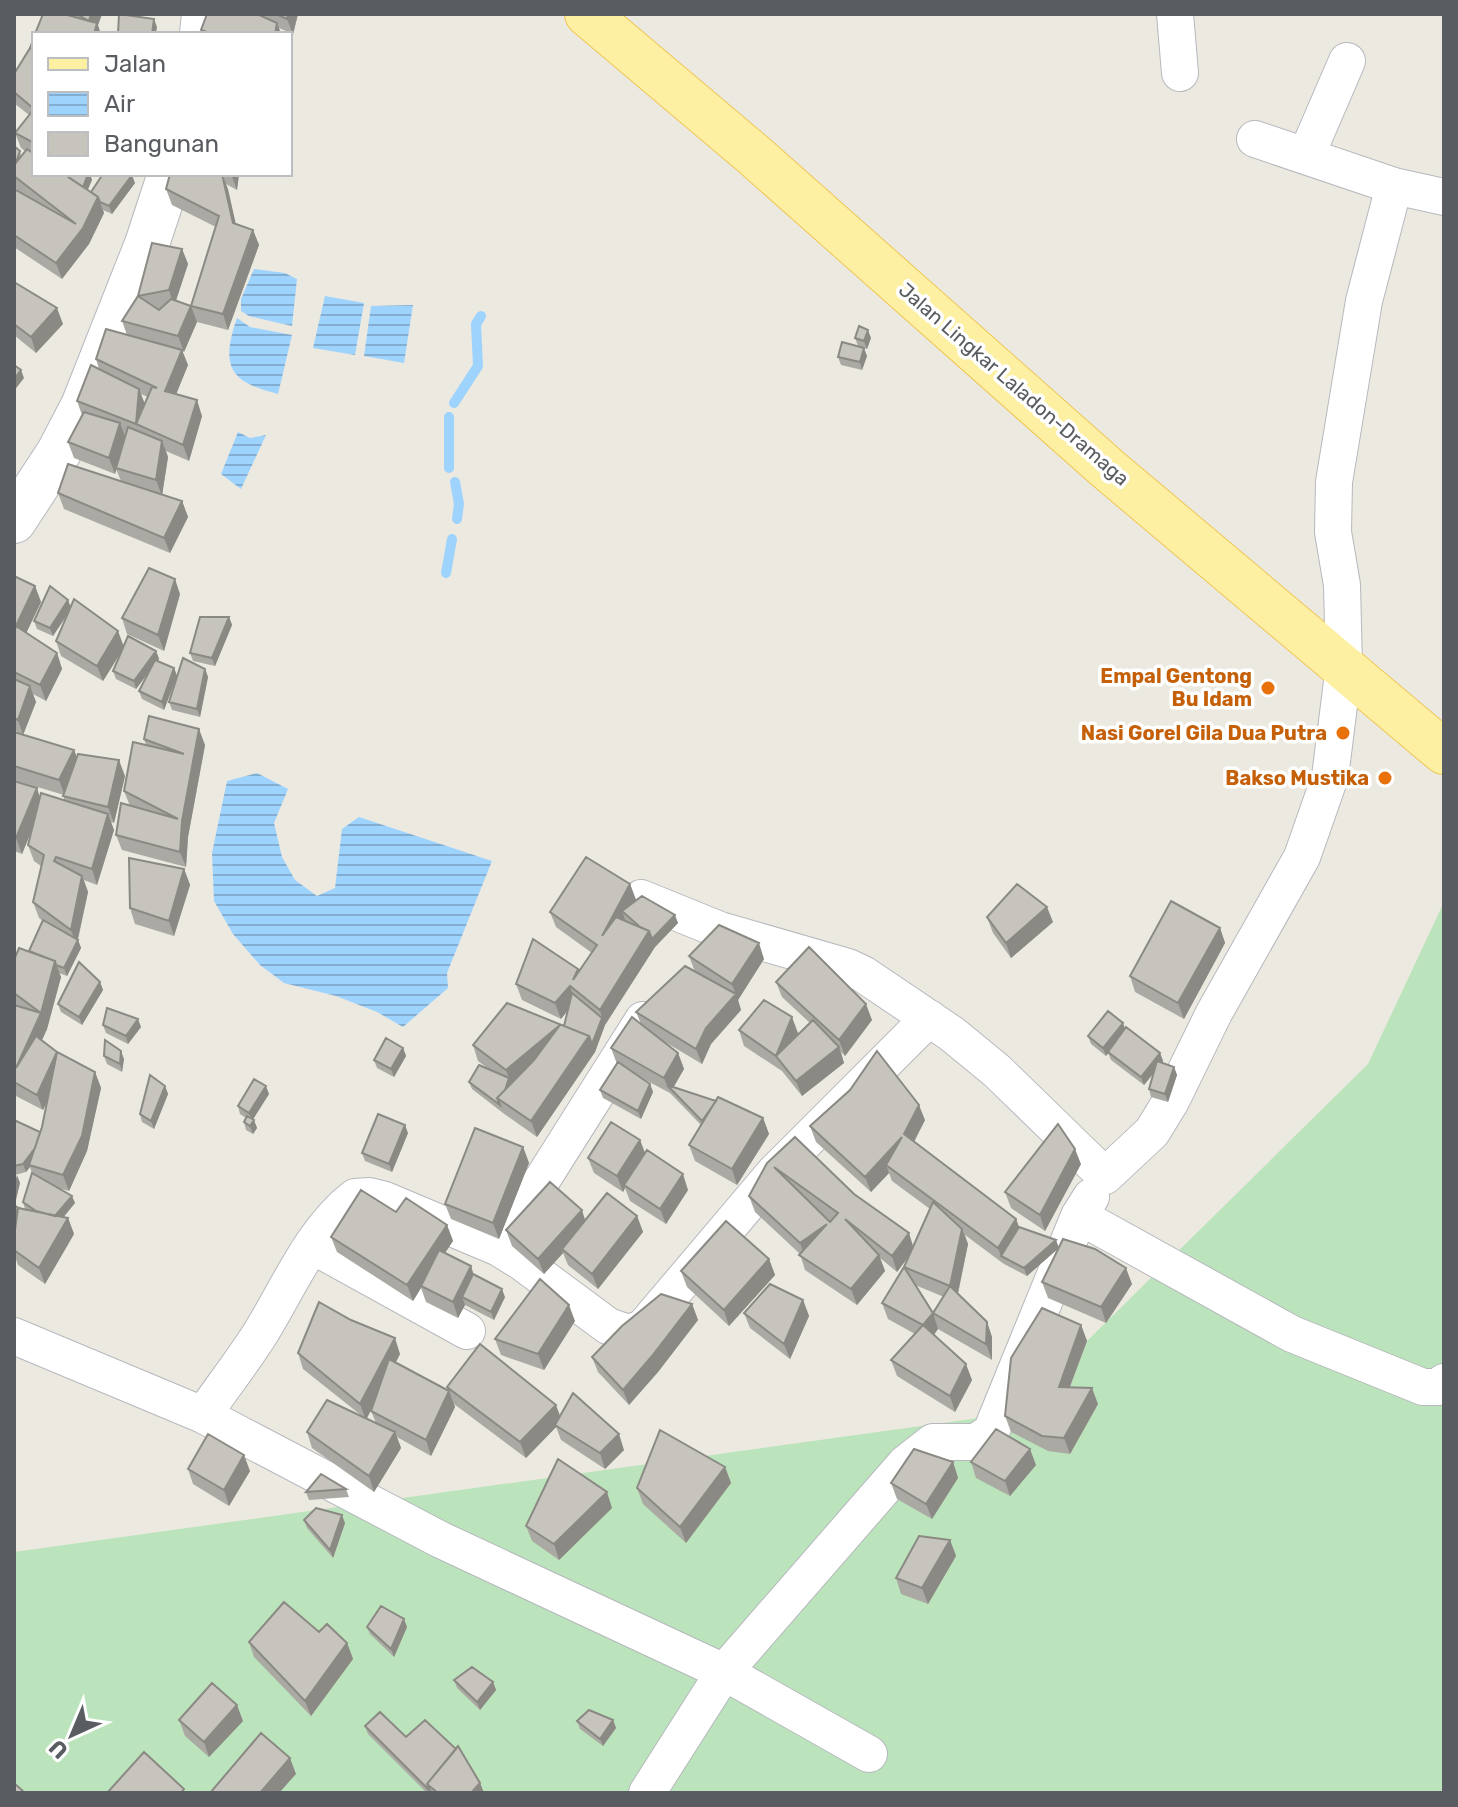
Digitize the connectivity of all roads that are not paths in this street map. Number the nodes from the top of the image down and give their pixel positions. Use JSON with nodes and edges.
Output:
{"nodes":[{"id":1,"x":587,"y":14,"type":"edge"},
{"id":2,"x":1175,"y":14,"type":"edge"},
{"id":3,"x":1347,"y":61,"type":"dead end"},
{"id":4,"x":1180,"y":73,"type":"dead end"},
{"id":5,"x":1255,"y":139,"type":"dead end"},
{"id":6,"x":1306,"y":156,"type":"junction"},
{"id":7,"x":169,"y":176,"type":"edge"},
{"id":8,"x":1394,"y":186,"type":"junction"},
{"id":9,"x":1444,"y":197,"type":"edge"},
{"id":10,"x":14,"y":521,"type":"edge"},
{"id":11,"x":1344,"y":666,"type":"junction"},
{"id":12,"x":1444,"y":752,"type":"edge"},
{"id":13,"x":641,"y":898,"type":"edge"},
{"id":14,"x":658,"y":998,"type":"edge"},
{"id":15,"x":929,"y":1018,"type":"junction"},
{"id":16,"x":1105,"y":1176,"type":"junction"},
{"id":17,"x":1079,"y":1216,"type":"junction"},
{"id":18,"x":313,"y":1246,"type":"junction"},
{"id":19,"x":499,"y":1248,"type":"junction"},
{"id":20,"x":467,"y":1331,"type":"dead end"},
{"id":21,"x":14,"y":1336,"type":"edge"},
{"id":22,"x":1444,"y":1382,"type":"edge"},
{"id":23,"x":203,"y":1415,"type":"junction"},
{"id":24,"x":724,"y":1672,"type":"junction"},
{"id":25,"x":869,"y":1754,"type":"dead end"},
{"id":26,"x":647,"y":1793,"type":"edge"}],
"edges":[{"from":1,"to":11,"type":"main road","name":"Jalan Lingkar Laladon-Dramaga"},
{"from":2,"to":4,"type":"street"},
{"from":3,"to":6,"type":"street"},
{"from":5,"to":6,"type":"street"},
{"from":6,"to":8,"type":"street"},
{"from":7,"to":10,"type":"street"},
{"from":8,"to":9,"type":"street"},
{"from":8,"to":11,"type":"street"},
{"from":11,"to":12,"type":"main road","name":"Jalan Lingkar Laladon-Dramaga"},
{"from":11,"to":16,"type":"street"},
{"from":13,"to":15,"type":"street"},
{"from":14,"to":19,"type":"street"},
{"from":15,"to":16,"type":"street"},
{"from":15,"to":19,"type":"street"},
{"from":16,"to":17,"type":"street"},
{"from":17,"to":22,"type":"street"},
{"from":17,"to":24,"type":"street"},
{"from":18,"to":19,"type":"street"},
{"from":18,"to":20,"type":"street"},
{"from":18,"to":23,"type":"street"},
{"from":21,"to":23,"type":"street"},
{"from":23,"to":24,"type":"street"},
{"from":24,"to":25,"type":"street"},
{"from":24,"to":26,"type":"street"}]}
